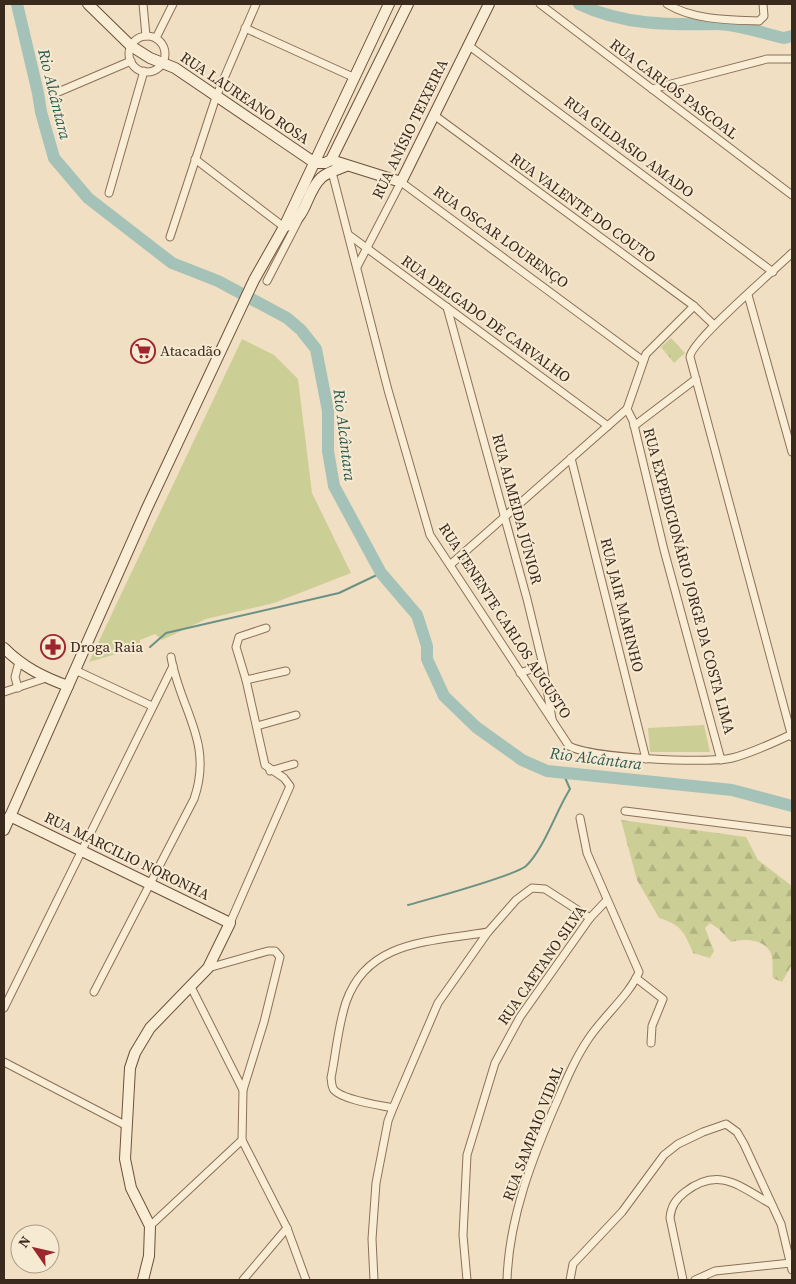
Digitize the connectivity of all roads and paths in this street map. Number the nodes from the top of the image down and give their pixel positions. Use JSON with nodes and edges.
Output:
{"nodes":[{"id":1,"x":88,"y":4,"type":"edge"},
{"id":2,"x":143,"y":4,"type":"edge"},
{"id":3,"x":173,"y":4,"type":"edge"},
{"id":4,"x":256,"y":4,"type":"edge"},
{"id":5,"x":390,"y":4,"type":"edge"},
{"id":6,"x":408,"y":4,"type":"edge"},
{"id":7,"x":489,"y":4,"type":"edge"},
{"id":8,"x":540,"y":4,"type":"edge"},
{"id":9,"x":668,"y":4,"type":"edge"},
{"id":10,"x":762,"y":4,"type":"edge"},
{"id":11,"x":245,"y":28,"type":"junction"},
{"id":12,"x":146,"y":36,"type":"junction"},
{"id":13,"x":156,"y":38,"type":"junction"},
{"id":14,"x":468,"y":45,"type":"junction"},
{"id":15,"x":131,"y":46,"type":"junction"},
{"id":16,"x":792,"y":60,"type":"edge"},
{"id":17,"x":131,"y":61,"type":"junction"},
{"id":18,"x":163,"y":63,"type":"junction"},
{"id":19,"x":144,"y":71,"type":"junction"},
{"id":20,"x":354,"y":77,"type":"junction"},
{"id":21,"x":368,"y":84,"type":"junction"},
{"id":22,"x":652,"y":89,"type":"junction"},
{"id":23,"x":56,"y":93,"type":"dead end"},
{"id":24,"x":216,"y":97,"type":"junction"},
{"id":25,"x":434,"y":115,"type":"junction"},
{"id":26,"x":195,"y":159,"type":"junction"},
{"id":27,"x":331,"y":160,"type":"junction"},
{"id":28,"x":315,"y":163,"type":"junction"},
{"id":29,"x":346,"y":166,"type":"junction"},
{"id":30,"x":332,"y":172,"type":"junction"},
{"id":31,"x":401,"y":182,"type":"junction"},
{"id":32,"x":109,"y":193,"type":"dead end"},
{"id":33,"x":792,"y":195,"type":"edge"},
{"id":34,"x":302,"y":213,"type":"junction"},
{"id":35,"x":284,"y":226,"type":"junction"},
{"id":36,"x":348,"y":234,"type":"junction"},
{"id":37,"x":170,"y":236,"type":"dead end"},
{"id":38,"x":368,"y":249,"type":"junction"},
{"id":39,"x":792,"y":253,"type":"edge"},
{"id":40,"x":357,"y":266,"type":"junction"},
{"id":41,"x":772,"y":272,"type":"junction"},
{"id":42,"x":266,"y":281,"type":"dead end"},
{"id":43,"x":748,"y":295,"type":"junction"},
{"id":44,"x":694,"y":306,"type":"junction"},
{"id":45,"x":447,"y":308,"type":"junction"},
{"id":46,"x":714,"y":326,"type":"junction"},
{"id":47,"x":642,"y":360,"type":"junction"},
{"id":48,"x":694,"y":376,"type":"junction"},
{"id":49,"x":627,"y":409,"type":"junction"},
{"id":50,"x":608,"y":426,"type":"junction"},
{"id":51,"x":634,"y":426,"type":"junction"},
{"id":52,"x":792,"y":452,"type":"edge"},
{"id":53,"x":571,"y":458,"type":"junction"},
{"id":54,"x":506,"y":516,"type":"junction"},
{"id":55,"x":450,"y":565,"type":"junction"},
{"id":56,"x":266,"y":628,"type":"dead end"},
{"id":57,"x":4,"y":648,"type":"edge"},
{"id":58,"x":171,"y":657,"type":"dead end"},
{"id":59,"x":19,"y":662,"type":"junction"},
{"id":60,"x":542,"y":665,"type":"junction"},
{"id":61,"x":173,"y":666,"type":"junction"},
{"id":62,"x":75,"y":670,"type":"junction"},
{"id":63,"x":286,"y":671,"type":"dead end"},
{"id":64,"x":520,"y":673,"type":"junction"},
{"id":65,"x":46,"y":678,"type":"junction"},
{"id":66,"x":246,"y":680,"type":"junction"},
{"id":67,"x":68,"y":686,"type":"junction"},
{"id":68,"x":18,"y":688,"type":"junction"},
{"id":69,"x":4,"y":692,"type":"edge"},
{"id":70,"x":152,"y":706,"type":"junction"},
{"id":71,"x":296,"y":715,"type":"dead end"},
{"id":72,"x":552,"y":720,"type":"junction"},
{"id":73,"x":257,"y":726,"type":"junction"},
{"id":74,"x":792,"y":735,"type":"edge"},
{"id":75,"x":646,"y":759,"type":"junction"},
{"id":76,"x":721,"y":760,"type":"junction"},
{"id":77,"x":294,"y":764,"type":"dead end"},
{"id":78,"x":270,"y":771,"type":"junction"},
{"id":79,"x":626,"y":812,"type":"dead end"},
{"id":80,"x":10,"y":816,"type":"junction"},
{"id":81,"x":580,"y":818,"type":"dead end"},
{"id":82,"x":4,"y":830,"type":"edge"},
{"id":83,"x":792,"y":832,"type":"edge"},
{"id":84,"x":81,"y":851,"type":"junction"},
{"id":85,"x":149,"y":883,"type":"junction"},
{"id":86,"x":606,"y":901,"type":"junction"},
{"id":87,"x":590,"y":918,"type":"junction"},
{"id":88,"x":230,"y":923,"type":"junction"},
{"id":89,"x":488,"y":932,"type":"junction"},
{"id":90,"x":208,"y":968,"type":"junction"},
{"id":91,"x":636,"y":978,"type":"junction"},
{"id":92,"x":190,"y":985,"type":"junction"},
{"id":93,"x":94,"y":992,"type":"dead end"},
{"id":94,"x":4,"y":1008,"type":"edge"},
{"id":95,"x":651,"y":1043,"type":"dead end"},
{"id":96,"x":4,"y":1062,"type":"edge"},
{"id":97,"x":243,"y":1090,"type":"junction"},
{"id":98,"x":393,"y":1108,"type":"junction"},
{"id":99,"x":127,"y":1126,"type":"junction"},
{"id":100,"x":242,"y":1140,"type":"junction"},
{"id":101,"x":771,"y":1204,"type":"junction"},
{"id":102,"x":150,"y":1226,"type":"junction"},
{"id":103,"x":287,"y":1228,"type":"junction"},
{"id":104,"x":792,"y":1267,"type":"edge"},
{"id":105,"x":143,"y":1280,"type":"edge"},
{"id":106,"x":244,"y":1280,"type":"edge"},
{"id":107,"x":306,"y":1280,"type":"edge"},
{"id":108,"x":374,"y":1280,"type":"edge"},
{"id":109,"x":467,"y":1280,"type":"edge"},
{"id":110,"x":507,"y":1280,"type":"edge"},
{"id":111,"x":570,"y":1280,"type":"edge"},
{"id":112,"x":683,"y":1280,"type":"edge"},
{"id":113,"x":695,"y":1280,"type":"edge"}],
"edges":[{"from":1,"to":15,"type":"main road","name":"RUA LAUREANO ROSA"},
{"from":2,"to":12,"type":"street"},
{"from":3,"to":13,"type":"street"},
{"from":4,"to":11,"type":"street"},
{"from":5,"to":20,"type":"main road"},
{"from":6,"to":21,"type":"main road"},
{"from":7,"to":14,"type":"main road","name":"RUA ANÍSIO TEIXEIRA"},
{"from":8,"to":22,"type":"street","name":"RUA CARLOS PASCOAL"},
{"from":9,"to":10,"type":"street"},
{"from":11,"to":20,"type":"street"},
{"from":11,"to":24,"type":"street"},
{"from":12,"to":13,"type":"street"},
{"from":12,"to":15,"type":"street"},
{"from":13,"to":18,"type":"street"},
{"from":14,"to":25,"type":"main road","name":"RUA ANÍSIO TEIXEIRA"},
{"from":14,"to":41,"type":"street","name":"RUA GILDASIO AMADO"},
{"from":15,"to":17,"type":"street"},
{"from":15,"to":18,"type":"main road","name":"RUA LAUREANO ROSA"},
{"from":16,"to":22,"type":"street"},
{"from":17,"to":19,"type":"street"},
{"from":17,"to":23,"type":"street"},
{"from":18,"to":19,"type":"street"},
{"from":18,"to":24,"type":"main road","name":"RUA LAUREANO ROSA"},
{"from":19,"to":32,"type":"street"},
{"from":20,"to":21,"type":"main road"},
{"from":20,"to":28,"type":"main road"},
{"from":21,"to":27,"type":"main road"},
{"from":22,"to":33,"type":"street","name":"RUA CARLOS PASCOAL"},
{"from":24,"to":26,"type":"street"},
{"from":24,"to":28,"type":"main road","name":"RUA LAUREANO ROSA"},
{"from":25,"to":31,"type":"main road","name":"RUA ANÍSIO TEIXEIRA"},
{"from":25,"to":44,"type":"street","name":"RUA VALENTE DO COUTO"},
{"from":26,"to":35,"type":"street"},
{"from":26,"to":37,"type":"street"},
{"from":27,"to":28,"type":"main road"},
{"from":27,"to":29,"type":"main road","name":"RUA OSCAR LOURENÇO"},
{"from":28,"to":35,"type":"main road"},
{"from":29,"to":30,"type":"main road"},
{"from":29,"to":31,"type":"main road","name":"RUA OSCAR LOURENÇO"},
{"from":30,"to":34,"type":"main road"},
{"from":30,"to":36,"type":"street","name":"RUA TENENTE CARLOS AUGUSTO"},
{"from":31,"to":38,"type":"street","name":"RUA ANÍSIO TEIXEIRA"},
{"from":31,"to":47,"type":"street","name":"RUA OSCAR LOURENÇO"},
{"from":34,"to":35,"type":"main road"},
{"from":34,"to":42,"type":"street"},
{"from":35,"to":62,"type":"main road"},
{"from":36,"to":38,"type":"street","name":"RUA DELGADO DE CARVALHO"},
{"from":36,"to":40,"type":"street","name":"RUA TENENTE CARLOS AUGUSTO"},
{"from":38,"to":40,"type":"street","name":"RUA ANÍSIO TEIXEIRA"},
{"from":38,"to":45,"type":"street","name":"RUA DELGADO DE CARVALHO"},
{"from":39,"to":41,"type":"street"},
{"from":40,"to":55,"type":"street","name":"RUA TENENTE CARLOS AUGUSTO"},
{"from":41,"to":43,"type":"street"},
{"from":43,"to":46,"type":"street"},
{"from":43,"to":52,"type":"street"},
{"from":44,"to":46,"type":"street","name":"RUA VALENTE DO COUTO"},
{"from":44,"to":47,"type":"street"},
{"from":45,"to":50,"type":"street","name":"RUA DELGADO DE CARVALHO"},
{"from":45,"to":54,"type":"street","name":"RUA ALMEIDA JÚNIOR"},
{"from":46,"to":48,"type":"street"},
{"from":47,"to":49,"type":"street"},
{"from":48,"to":51,"type":"street"},
{"from":48,"to":74,"type":"street"},
{"from":49,"to":50,"type":"street"},
{"from":49,"to":51,"type":"street","name":"RUA EXPEDICIONÁRIO JORGE DA COSTA LIMA"},
{"from":50,"to":53,"type":"street"},
{"from":51,"to":76,"type":"street","name":"RUA EXPEDICIONÁRIO JORGE DA COSTA LIMA"},
{"from":53,"to":54,"type":"street"},
{"from":53,"to":75,"type":"street","name":"RUA JAIR MARINHO"},
{"from":54,"to":55,"type":"street"},
{"from":54,"to":60,"type":"street","name":"RUA ALMEIDA JÚNIOR"},
{"from":55,"to":64,"type":"street","name":"RUA TENENTE CARLOS AUGUSTO"},
{"from":56,"to":66,"type":"street"},
{"from":57,"to":59,"type":"main road"},
{"from":58,"to":61,"type":"street"},
{"from":59,"to":65,"type":"main road"},
{"from":59,"to":68,"type":"street"},
{"from":60,"to":64,"type":"street"},
{"from":60,"to":72,"type":"street","name":"RUA ALMEIDA JÚNIOR"},
{"from":61,"to":70,"type":"street"},
{"from":61,"to":85,"type":"street"},
{"from":62,"to":67,"type":"main road"},
{"from":62,"to":70,"type":"street"},
{"from":63,"to":66,"type":"street"},
{"from":64,"to":72,"type":"street","name":"RUA TENENTE CARLOS AUGUSTO"},
{"from":65,"to":67,"type":"main road"},
{"from":65,"to":68,"type":"street"},
{"from":66,"to":73,"type":"street"},
{"from":67,"to":80,"type":"main road"},
{"from":68,"to":69,"type":"street"},
{"from":70,"to":84,"type":"street"},
{"from":71,"to":73,"type":"street"},
{"from":72,"to":75,"type":"street","name":"RUA TENENTE CARLOS AUGUSTO"},
{"from":73,"to":78,"type":"street"},
{"from":74,"to":76,"type":"street","name":"RUA TENENTE CARLOS AUGUSTO"},
{"from":75,"to":76,"type":"street","name":"RUA TENENTE CARLOS AUGUSTO"},
{"from":77,"to":78,"type":"street"},
{"from":78,"to":88,"type":"street"},
{"from":79,"to":83,"type":"street"},
{"from":80,"to":82,"type":"main road"},
{"from":80,"to":84,"type":"main road","name":"RUA MARCILIO NORONHA"},
{"from":81,"to":86,"type":"street"},
{"from":84,"to":85,"type":"main road","name":"RUA MARCILIO NORONHA"},
{"from":84,"to":94,"type":"street"},
{"from":85,"to":88,"type":"main road","name":"RUA MARCILIO NORONHA"},
{"from":85,"to":93,"type":"street"},
{"from":86,"to":87,"type":"street","name":"RUA CAETANO SILVA"},
{"from":86,"to":91,"type":"street"},
{"from":87,"to":89,"type":"street"},
{"from":87,"to":109,"type":"street","name":"RUA CAETANO SILVA"},
{"from":88,"to":90,"type":"main road"},
{"from":89,"to":98,"type":"street"},
{"from":89,"to":98,"type":"street"},
{"from":90,"to":92,"type":"main road"},
{"from":90,"to":97,"type":"street"},
{"from":91,"to":95,"type":"street"},
{"from":91,"to":110,"type":"street","name":"RUA SAMPAIO VIDAL"},
{"from":92,"to":97,"type":"street"},
{"from":92,"to":99,"type":"main road"},
{"from":96,"to":99,"type":"street"},
{"from":97,"to":100,"type":"street"},
{"from":98,"to":108,"type":"street"},
{"from":99,"to":102,"type":"main road"},
{"from":100,"to":102,"type":"street"},
{"from":100,"to":103,"type":"street"},
{"from":101,"to":104,"type":"street"},
{"from":101,"to":111,"type":"street"},
{"from":101,"to":112,"type":"street"},
{"from":102,"to":105,"type":"main road"},
{"from":103,"to":106,"type":"street"},
{"from":103,"to":107,"type":"street"},
{"from":104,"to":113,"type":"street"}]}
